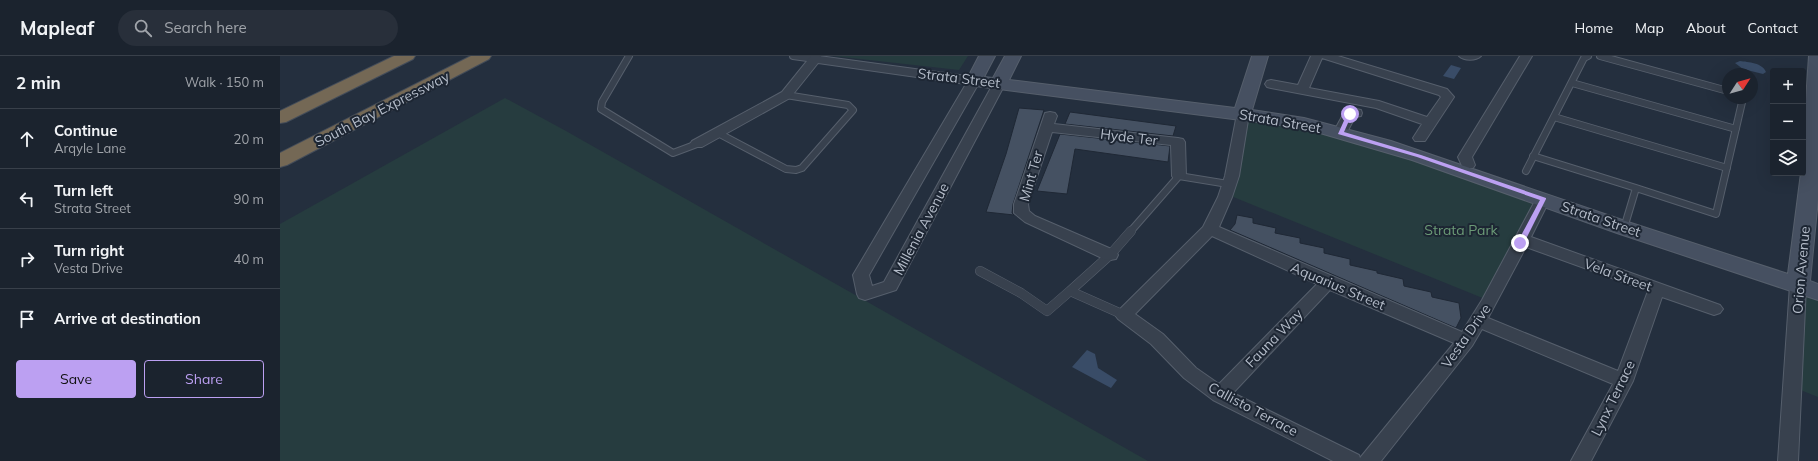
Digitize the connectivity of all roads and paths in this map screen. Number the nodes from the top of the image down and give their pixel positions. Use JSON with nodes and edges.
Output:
{"nodes":[{"id":1,"x":407,"y":56,"type":"edge"},
{"id":2,"x":483,"y":56,"type":"edge"},
{"id":3,"x":629,"y":56,"type":"edge"},
{"id":4,"x":793,"y":56,"type":"edge"},
{"id":5,"x":987,"y":56,"type":"edge"},
{"id":6,"x":1013,"y":56,"type":"edge"},
{"id":7,"x":1260,"y":56,"type":"edge"},
{"id":8,"x":1317,"y":56,"type":"edge"},
{"id":9,"x":1326,"y":56,"type":"edge"},
{"id":10,"x":1465,"y":56,"type":"edge"},
{"id":11,"x":1475,"y":56,"type":"edge"},
{"id":12,"x":1526,"y":56,"type":"edge"},
{"id":13,"x":1588,"y":56,"type":"edge"},
{"id":14,"x":1600,"y":56,"type":"edge"},
{"id":15,"x":1817,"y":56,"type":"edge"},
{"id":16,"x":817,"y":58,"type":"edge"},
{"id":17,"x":974,"y":81,"type":"junction"},
{"id":18,"x":1572,"y":83,"type":"junction"},
{"id":19,"x":999,"y":84,"type":"junction"},
{"id":20,"x":1271,"y":84,"type":"dead end"},
{"id":21,"x":1722,"y":88,"type":"edge"},
{"id":22,"x":1302,"y":90,"type":"junction"},
{"id":23,"x":786,"y":95,"type":"junction"},
{"id":24,"x":1362,"y":101,"type":"junction"},
{"id":25,"x":1741,"y":104,"type":"edge"},
{"id":26,"x":1243,"y":114,"type":"junction"},
{"id":27,"x":1554,"y":116,"type":"junction"},
{"id":28,"x":280,"y":118,"type":"edge"},
{"id":29,"x":1048,"y":122,"type":"joint"},
{"id":30,"x":1430,"y":122,"type":"junction"},
{"id":31,"x":1736,"y":129,"type":"junction"},
{"id":32,"x":718,"y":133,"type":"junction"},
{"id":33,"x":1346,"y":134,"type":"junction"},
{"id":34,"x":1420,"y":138,"type":"dead end"},
{"id":35,"x":1815,"y":140,"type":"edge"},
{"id":36,"x":697,"y":144,"type":"joint"},
{"id":37,"x":1533,"y":156,"type":"junction"},
{"id":38,"x":280,"y":161,"type":"edge"},
{"id":39,"x":1468,"y":165,"type":"dead end"},
{"id":40,"x":1727,"y":168,"type":"junction"},
{"id":41,"x":1526,"y":171,"type":"dead end"},
{"id":42,"x":1179,"y":176,"type":"junction"},
{"id":43,"x":1228,"y":184,"type":"junction"},
{"id":44,"x":1636,"y":188,"type":"junction"},
{"id":45,"x":1543,"y":199,"type":"junction"},
{"id":46,"x":1624,"y":228,"type":"junction"},
{"id":47,"x":1210,"y":229,"type":"junction"},
{"id":48,"x":1523,"y":240,"type":"junction"},
{"id":49,"x":1110,"y":255,"type":"junction"},
{"id":50,"x":980,"y":271,"type":"dead end"},
{"id":51,"x":1328,"y":282,"type":"junction"},
{"id":52,"x":1657,"y":288,"type":"junction"},
{"id":53,"x":1808,"y":289,"type":"edge"},
{"id":54,"x":1070,"y":291,"type":"junction"},
{"id":55,"x":1714,"y":309,"type":"dead end"},
{"id":56,"x":1124,"y":315,"type":"junction"},
{"id":57,"x":1479,"y":321,"type":"junction"},
{"id":58,"x":1466,"y":341,"type":"junction"},
{"id":59,"x":1624,"y":381,"type":"junction"},
{"id":60,"x":1220,"y":395,"type":"junction"},
{"id":61,"x":1352,"y":461,"type":"edge"},
{"id":62,"x":1369,"y":461,"type":"edge"},
{"id":63,"x":1581,"y":461,"type":"edge"},
{"id":64,"x":1788,"y":461,"type":"edge"}],
"edges":[{"from":1,"to":28,"type":"highway"},
{"from":2,"to":38,"type":"highway","name":"South Bay Expressway"},
{"from":3,"to":36,"type":"lane"},
{"from":4,"to":16,"type":"lane"},
{"from":5,"to":17,"type":"street","name":"Millenia Avenue"},
{"from":6,"to":19,"type":"street","name":"Millenia Avenue"},
{"from":7,"to":26,"type":"street"},
{"from":8,"to":22,"type":"street"},
{"from":9,"to":30,"type":"street"},
{"from":10,"to":11,"type":"street"},
{"from":12,"to":39,"type":"street"},
{"from":13,"to":18,"type":"lane"},
{"from":14,"to":21,"type":"lane"},
{"from":15,"to":35,"type":"street","name":"Orion Avenue"},
{"from":16,"to":17,"type":"street","name":"Strata Street"},
{"from":16,"to":23,"type":"street"},
{"from":17,"to":19,"type":"street","name":"Strata Street"},
{"from":17,"to":19,"type":"street","name":"Millenia Avenue"},
{"from":18,"to":27,"type":"lane"},
{"from":18,"to":31,"type":"lane"},
{"from":19,"to":26,"type":"street","name":"Strata Street"},
{"from":20,"to":22,"type":"street"},
{"from":22,"to":24,"type":"street"},
{"from":23,"to":32,"type":"street"},
{"from":23,"to":32,"type":"lane"},
{"from":24,"to":30,"type":"street"},
{"from":24,"to":33,"type":"street"},
{"from":25,"to":31,"type":"lane"},
{"from":26,"to":33,"type":"street","name":"Strata Street"},
{"from":26,"to":43,"type":"street"},
{"from":27,"to":37,"type":"lane"},
{"from":27,"to":40,"type":"lane"},
{"from":29,"to":42,"type":"street","name":"Hyde Ter"},
{"from":29,"to":49,"type":"street","name":"Mint Ter"},
{"from":30,"to":34,"type":"street"},
{"from":31,"to":40,"type":"lane"},
{"from":32,"to":36,"type":"street"},
{"from":33,"to":45,"type":"street","name":"Strata Street"},
{"from":35,"to":53,"type":"street","name":"Orion Avenue"},
{"from":37,"to":41,"type":"lane"},
{"from":37,"to":44,"type":"lane"},
{"from":40,"to":44,"type":"lane"},
{"from":42,"to":43,"type":"lane"},
{"from":42,"to":49,"type":"lane"},
{"from":43,"to":47,"type":"street"},
{"from":44,"to":46,"type":"lane"},
{"from":45,"to":46,"type":"street","name":"Strata Street"},
{"from":45,"to":48,"type":"street","name":"Vesta Drive"},
{"from":46,"to":53,"type":"street","name":"Strata Street"},
{"from":47,"to":51,"type":"street","name":"Aquarius Street"},
{"from":47,"to":56,"type":"street"},
{"from":48,"to":52,"type":"street","name":"Vela Street"},
{"from":48,"to":57,"type":"street","name":"Vesta Drive"},
{"from":49,"to":54,"type":"lane"},
{"from":50,"to":54,"type":"lane"},
{"from":51,"to":58,"type":"street","name":"Aquarius Street"},
{"from":51,"to":60,"type":"street","name":"Fauna Way"},
{"from":52,"to":55,"type":"street","name":"Vela Street"},
{"from":52,"to":59,"type":"street","name":"Lynx Terrace"},
{"from":53,"to":64,"type":"street","name":"Orion Avenue"},
{"from":54,"to":56,"type":"lane"},
{"from":56,"to":60,"type":"street","name":"Callisto Terrace"},
{"from":57,"to":58,"type":"street","name":"Vesta Drive"},
{"from":57,"to":59,"type":"street"},
{"from":58,"to":62,"type":"street","name":"Vesta Drive"},
{"from":59,"to":63,"type":"street","name":"Lynx Terrace"},
{"from":60,"to":61,"type":"street","name":"Callisto Terrace"}]}
